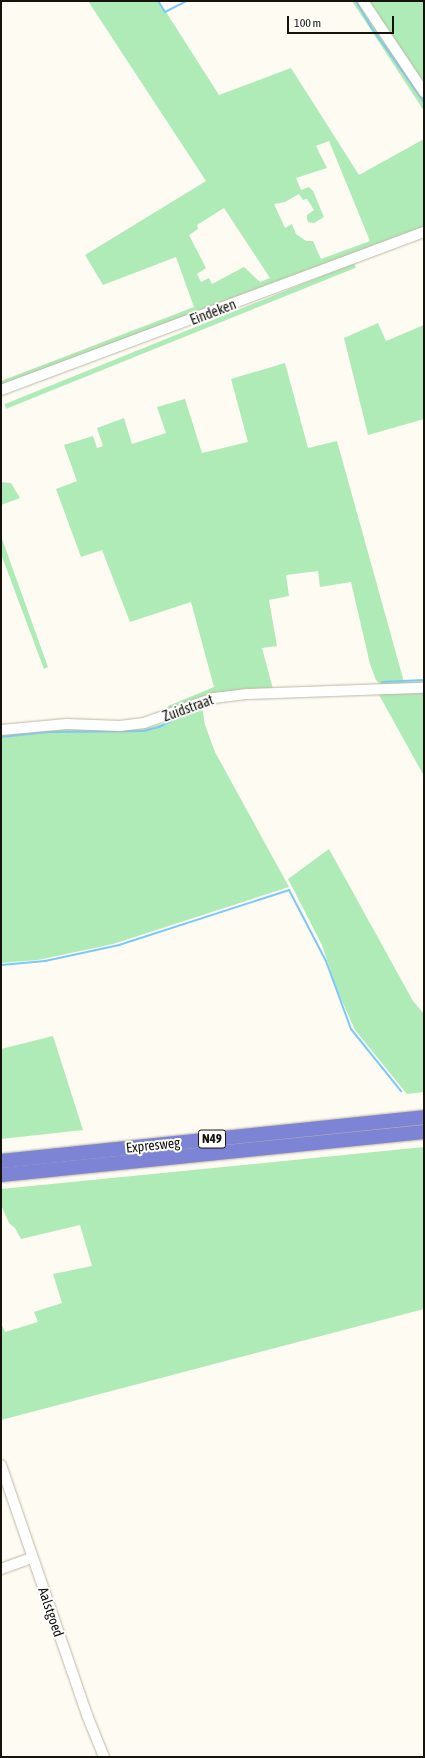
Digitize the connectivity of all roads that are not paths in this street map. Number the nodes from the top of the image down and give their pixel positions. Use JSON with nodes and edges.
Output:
{"nodes":[{"id":1,"x":363,"y":1,"type":"edge"},
{"id":2,"x":424,"y":92,"type":"edge"},
{"id":3,"x":424,"y":232,"type":"edge"},
{"id":4,"x":1,"y":390,"type":"edge"},
{"id":5,"x":424,"y":688,"type":"edge"},
{"id":6,"x":1,"y":730,"type":"edge"},
{"id":7,"x":424,"y":1117,"type":"edge"},
{"id":8,"x":424,"y":1132,"type":"edge"},
{"id":9,"x":1,"y":1161,"type":"edge"},
{"id":10,"x":1,"y":1175,"type":"edge"},
{"id":11,"x":1,"y":1465,"type":"edge"},
{"id":12,"x":32,"y":1558,"type":"junction"},
{"id":13,"x":1,"y":1569,"type":"edge"},
{"id":14,"x":104,"y":1757,"type":"edge"}],
"edges":[{"from":1,"to":2,"type":"street"},
{"from":3,"to":4,"type":"street","name":"Eindeken"},
{"from":5,"to":6,"type":"street","name":"Zuidstraat"},
{"from":7,"to":9,"type":"highway","name":"Expresweg","number":"N49"},
{"from":8,"to":10,"type":"highway","name":"Expresweg","number":"N49"},
{"from":11,"to":12,"type":"street","name":"Aalstgoed"},
{"from":12,"to":13,"type":"street"},
{"from":12,"to":14,"type":"street","name":"Aalstgoed"}]}
